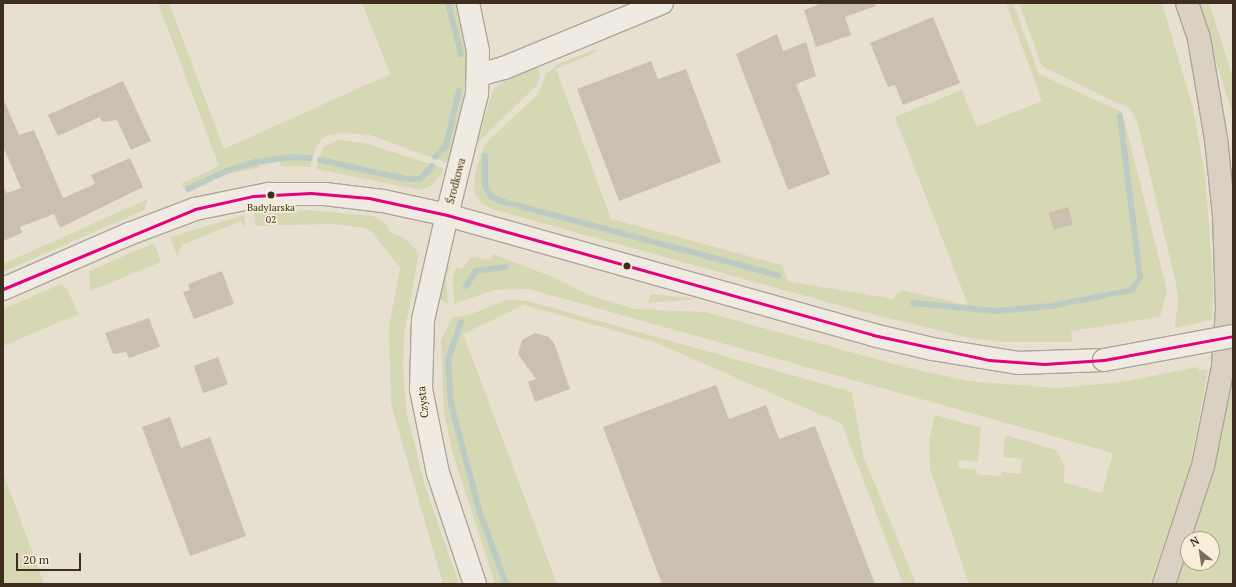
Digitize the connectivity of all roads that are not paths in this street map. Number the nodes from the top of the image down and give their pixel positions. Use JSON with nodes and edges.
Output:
{"nodes":[{"id":1,"x":468,"y":3,"type":"edge"},
{"id":2,"x":662,"y":3,"type":"edge"},
{"id":3,"x":1187,"y":3,"type":"edge"},
{"id":4,"x":478,"y":75,"type":"junction"},
{"id":5,"x":447,"y":215,"type":"junction"},
{"id":6,"x":3,"y":289,"type":"edge"},
{"id":7,"x":1233,"y":336,"type":"edge"},
{"id":8,"x":475,"y":584,"type":"edge"},
{"id":9,"x":1164,"y":584,"type":"edge"}],
"edges":[{"from":1,"to":4,"type":"street","name":"Środkowa"},
{"from":2,"to":4,"type":"street"},
{"from":3,"to":9,"type":"highway"},
{"from":4,"to":5,"type":"street","name":"Środkowa"},
{"from":5,"to":6,"type":"street","name":"Środkowa"},
{"from":5,"to":7,"type":"street","bridge":true},
{"from":5,"to":8,"type":"street","name":"Czysta"}]}
